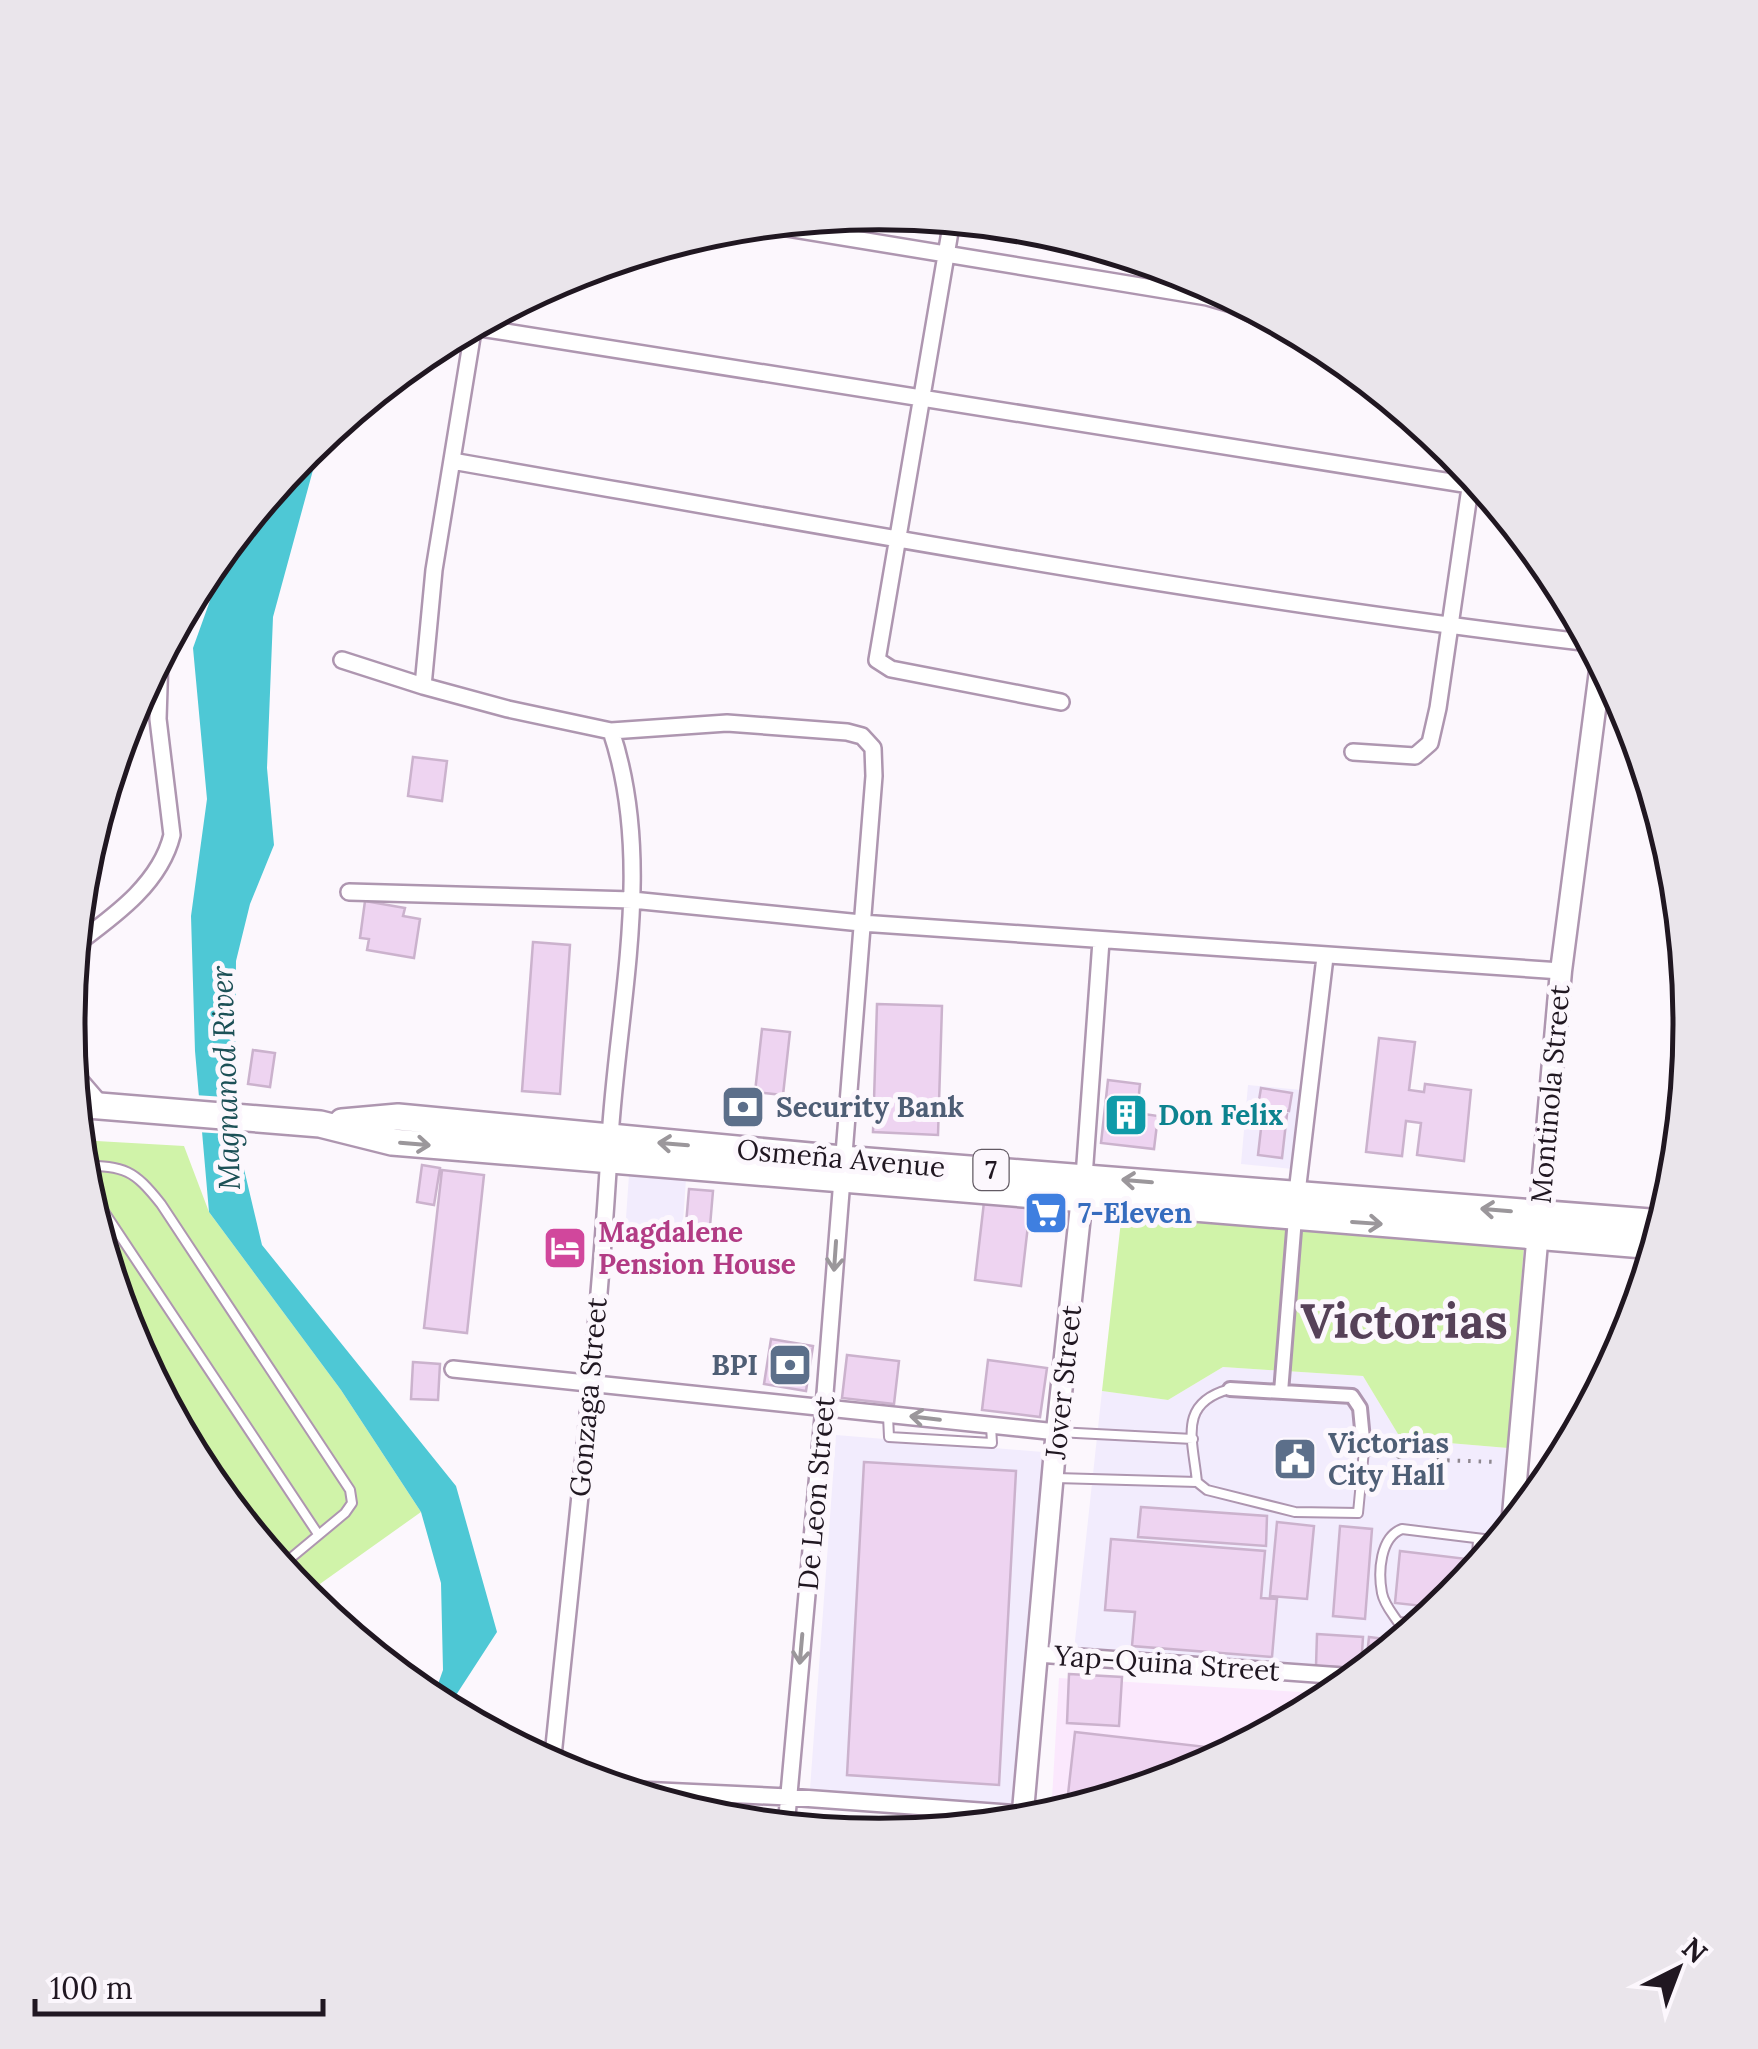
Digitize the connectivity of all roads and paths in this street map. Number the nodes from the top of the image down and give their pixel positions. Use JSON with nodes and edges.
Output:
{"nodes":[{"id":1,"x":816,"y":233,"type":"edge"},
{"id":2,"x":950,"y":234,"type":"edge"},
{"id":3,"x":946,"y":255,"type":"junction"},
{"id":4,"x":1194,"y":296,"type":"edge"},
{"id":5,"x":496,"y":329,"type":"edge"},
{"id":6,"x":471,"y":344,"type":"edge"},
{"id":7,"x":923,"y":398,"type":"junction"},
{"id":8,"x":452,"y":461,"type":"junction"},
{"id":9,"x":1454,"y":477,"type":"edge"},
{"id":10,"x":1469,"y":494,"type":"edge"},
{"id":11,"x":899,"y":540,"type":"junction"},
{"id":12,"x":1451,"y":627,"type":"junction"},
{"id":13,"x":1574,"y":641,"type":"edge"},
{"id":14,"x":342,"y":660,"type":"dead end"},
{"id":15,"x":423,"y":686,"type":"junction"},
{"id":16,"x":1598,"y":689,"type":"edge"},
{"id":17,"x":159,"y":691,"type":"edge"},
{"id":18,"x":1061,"y":702,"type":"dead end"},
{"id":19,"x":611,"y":731,"type":"junction"},
{"id":20,"x":1354,"y":752,"type":"dead end"},
{"id":21,"x":349,"y":892,"type":"dead end"},
{"id":22,"x":632,"y":900,"type":"junction"},
{"id":23,"x":862,"y":923,"type":"junction"},
{"id":24,"x":91,"y":934,"type":"edge"},
{"id":25,"x":1101,"y":941,"type":"junction"},
{"id":26,"x":1325,"y":957,"type":"junction"},
{"id":27,"x":1561,"y":971,"type":"junction"},
{"id":28,"x":88,"y":1090,"type":"edge"},
{"id":29,"x":90,"y":1106,"type":"edge"},
{"id":30,"x":103,"y":1107,"type":"junction"},
{"id":31,"x":610,"y":1149,"type":"junction"},
{"id":32,"x":98,"y":1165,"type":"edge"},
{"id":33,"x":842,"y":1169,"type":"junction"},
{"id":34,"x":1083,"y":1188,"type":"junction"},
{"id":35,"x":1296,"y":1206,"type":"junction"},
{"id":36,"x":110,"y":1220,"type":"edge"},
{"id":37,"x":1648,"y":1223,"type":"edge"},
{"id":38,"x":1538,"y":1225,"type":"junction"},
{"id":39,"x":1642,"y":1243,"type":"edge"},
{"id":40,"x":453,"y":1369,"type":"dead end"},
{"id":41,"x":590,"y":1385,"type":"junction"},
{"id":42,"x":1230,"y":1389,"type":"joint"},
{"id":43,"x":1281,"y":1392,"type":"junction"},
{"id":44,"x":824,"y":1406,"type":"junction"},
{"id":45,"x":1057,"y":1432,"type":"junction"},
{"id":46,"x":1193,"y":1439,"type":"junction"},
{"id":47,"x":1364,"y":1450,"type":"junction"},
{"id":48,"x":1399,"y":1456,"type":"junction"},
{"id":49,"x":1436,"y":1460,"type":"junction"},
{"id":50,"x":1518,"y":1462,"type":"junction"},
{"id":51,"x":1053,"y":1478,"type":"junction"},
{"id":52,"x":1198,"y":1482,"type":"junction"},
{"id":53,"x":1514,"y":1500,"type":"edge"},
{"id":54,"x":318,"y":1534,"type":"junction"},
{"id":55,"x":1478,"y":1540,"type":"junction"},
{"id":56,"x":1482,"y":1540,"type":"edge"},
{"id":57,"x":1478,"y":1546,"type":"edge"},
{"id":58,"x":291,"y":1557,"type":"edge"},
{"id":59,"x":1401,"y":1622,"type":"edge"},
{"id":60,"x":1037,"y":1654,"type":"junction"},
{"id":61,"x":1333,"y":1675,"type":"edge"},
{"id":62,"x":554,"y":1749,"type":"edge"},
{"id":63,"x":676,"y":1792,"type":"edge"},
{"id":64,"x":788,"y":1797,"type":"junction"},
{"id":65,"x":1023,"y":1805,"type":"edge"},
{"id":66,"x":787,"y":1813,"type":"edge"},
{"id":67,"x":970,"y":1813,"type":"edge"}],
"edges":[{"from":1,"to":3,"type":"street"},
{"from":2,"to":3,"type":"street"},
{"from":3,"to":4,"type":"street"},
{"from":3,"to":7,"type":"street"},
{"from":5,"to":7,"type":"street"},
{"from":6,"to":8,"type":"street"},
{"from":7,"to":9,"type":"street"},
{"from":7,"to":11,"type":"street"},
{"from":8,"to":11,"type":"street"},
{"from":8,"to":15,"type":"street"},
{"from":10,"to":12,"type":"street"},
{"from":11,"to":12,"type":"street"},
{"from":11,"to":18,"type":"street"},
{"from":12,"to":13,"type":"street"},
{"from":12,"to":20,"type":"street"},
{"from":14,"to":15,"type":"street"},
{"from":15,"to":19,"type":"street"},
{"from":16,"to":27,"type":"street","name":"Montinola Street"},
{"from":17,"to":24,"type":"street"},
{"from":19,"to":22,"type":"street","name":"Gonzaga Street"},
{"from":19,"to":23,"type":"street","name":"De Leon Street"},
{"from":21,"to":22,"type":"street"},
{"from":22,"to":23,"type":"street"},
{"from":22,"to":31,"type":"street","name":"Gonzaga Street"},
{"from":23,"to":25,"type":"street"},
{"from":23,"to":33,"type":"street","name":"De Leon Street"},
{"from":25,"to":26,"type":"street"},
{"from":25,"to":34,"type":"street","name":"Jover Street"},
{"from":26,"to":27,"type":"street"},
{"from":26,"to":35,"type":"street"},
{"from":27,"to":38,"type":"street","name":"Montinola Street"},
{"from":28,"to":30,"type":"street"},
{"from":29,"to":30,"type":"main road","name":"Osmeña Avenue","number":"7"},
{"from":30,"to":31,"type":"main road","name":"Osmeña Avenue","number":"7"},
{"from":31,"to":33,"type":"main road","name":"Osmeña Avenue","number":"7"},
{"from":31,"to":41,"type":"street","name":"Gonzaga Street"},
{"from":32,"to":54,"type":"lane"},
{"from":33,"to":34,"type":"main road","name":"Osmeña Avenue","number":"7"},
{"from":33,"to":44,"type":"street","name":"De Leon Street","one_way":true},
{"from":34,"to":35,"type":"main road","name":"Osmeña Avenue","number":"7"},
{"from":34,"to":45,"type":"street","name":"Jover Street"},
{"from":35,"to":38,"type":"main road","name":"Osmeña Avenue","number":"7"},
{"from":35,"to":43,"type":"street"},
{"from":36,"to":54,"type":"lane"},
{"from":37,"to":38,"type":"main road","name":"Osmeña Avenue","number":"7"},
{"from":38,"to":39,"type":"main road","name":"Osmeña Avenue","number":"7"},
{"from":38,"to":50,"type":"street","name":"Montinola Street"},
{"from":40,"to":41,"type":"street"},
{"from":41,"to":44,"type":"street"},
{"from":41,"to":62,"type":"street","name":"Gonzaga Street"},
{"from":42,"to":43,"type":"street"},
{"from":42,"to":46,"type":"lane"},
{"from":43,"to":47,"type":"street"},
{"from":44,"to":45,"type":"street"},
{"from":44,"to":64,"type":"street","name":"De Leon Street","one_way":true},
{"from":45,"to":46,"type":"lane"},
{"from":45,"to":51,"type":"street","name":"Jover Street"},
{"from":46,"to":52,"type":"lane"},
{"from":47,"to":48,"type":"path"},
{"from":47,"to":52,"type":"lane"},
{"from":48,"to":49,"type":"path"},
{"from":48,"to":49,"type":"path"},
{"from":49,"to":50,"type":"path"},
{"from":50,"to":53,"type":"street","name":"Montinola Street"},
{"from":51,"to":52,"type":"lane"},
{"from":51,"to":60,"type":"street","name":"Jover Street"},
{"from":54,"to":58,"type":"lane"},
{"from":55,"to":56,"type":"lane"},
{"from":55,"to":57,"type":"lane"},
{"from":55,"to":59,"type":"lane"},
{"from":60,"to":61,"type":"street","name":"Yap-Quina Street"},
{"from":60,"to":65,"type":"street","name":"Jover Street"},
{"from":63,"to":64,"type":"street"},
{"from":64,"to":66,"type":"street","name":"De Leon Street"},
{"from":64,"to":67,"type":"street"}]}
